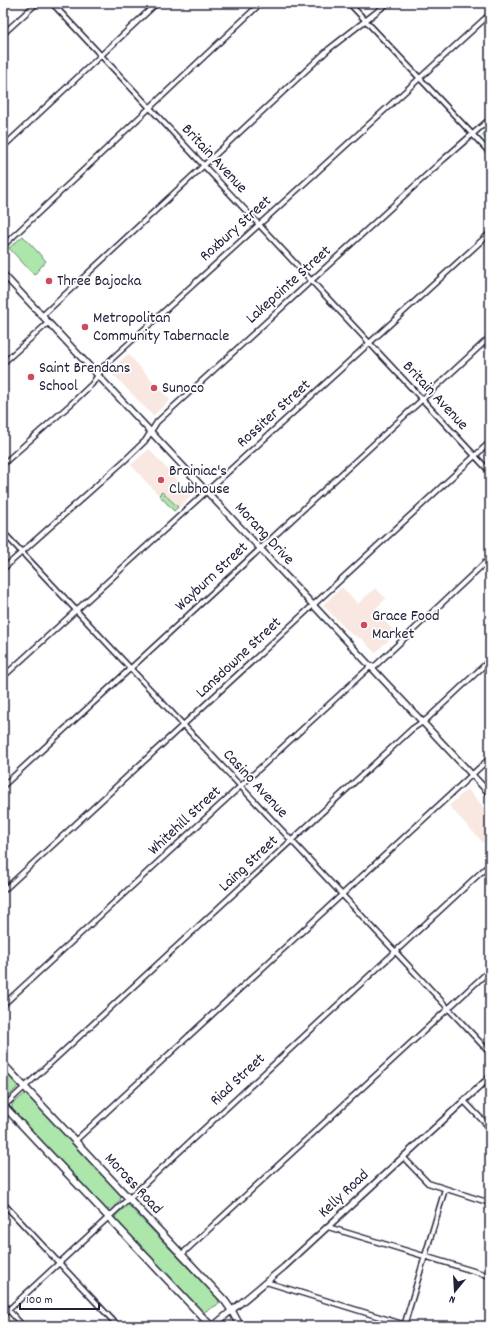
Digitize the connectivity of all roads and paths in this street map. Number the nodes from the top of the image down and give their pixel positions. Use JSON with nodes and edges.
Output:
{"nodes":[{"id":1,"x":37,"y":3,"type":"edge"},
{"id":2,"x":52,"y":3,"type":"edge"},
{"id":3,"x":158,"y":3,"type":"edge"},
{"id":4,"x":261,"y":3,"type":"edge"},
{"id":5,"x":349,"y":3,"type":"edge"},
{"id":6,"x":388,"y":3,"type":"edge"},
{"id":7,"x":490,"y":14,"type":"edge"},
{"id":8,"x":366,"y":21,"type":"junction"},
{"id":9,"x":3,"y":34,"type":"edge"},
{"id":10,"x":101,"y":55,"type":"junction"},
{"id":11,"x":421,"y":78,"type":"junction"},
{"id":12,"x":149,"y":108,"type":"junction"},
{"id":13,"x":490,"y":119,"type":"edge"},
{"id":14,"x":473,"y":134,"type":"junction"},
{"id":15,"x":3,"y":146,"type":"edge"},
{"id":16,"x":490,"y":153,"type":"edge"},
{"id":17,"x":204,"y":165,"type":"junction"},
{"id":18,"x":259,"y":224,"type":"junction"},
{"id":19,"x":490,"y":233,"type":"edge"},
{"id":20,"x":3,"y":246,"type":"edge"},
{"id":21,"x":3,"y":274,"type":"edge"},
{"id":22,"x":311,"y":280,"type":"junction"},
{"id":23,"x":42,"y":316,"type":"junction"},
{"id":24,"x":48,"y":323,"type":"junction"},
{"id":25,"x":490,"y":337,"type":"edge"},
{"id":26,"x":369,"y":343,"type":"junction"},
{"id":27,"x":3,"y":363,"type":"edge"},
{"id":28,"x":98,"y":375,"type":"junction"},
{"id":29,"x":422,"y":400,"type":"junction"},
{"id":30,"x":150,"y":431,"type":"junction"},
{"id":31,"x":490,"y":442,"type":"edge"},
{"id":32,"x":475,"y":456,"type":"junction"},
{"id":33,"x":3,"y":464,"type":"edge"},
{"id":34,"x":490,"y":472,"type":"edge"},
{"id":35,"x":206,"y":491,"type":"junction"},
{"id":36,"x":3,"y":532,"type":"edge"},
{"id":37,"x":260,"y":548,"type":"junction"},
{"id":38,"x":22,"y":552,"type":"junction"},
{"id":39,"x":490,"y":558,"type":"edge"},
{"id":40,"x":3,"y":569,"type":"edge"},
{"id":41,"x":313,"y":605,"type":"junction"},
{"id":42,"x":76,"y":611,"type":"junction"},
{"id":43,"x":490,"y":660,"type":"edge"},
{"id":44,"x":370,"y":667,"type":"junction"},
{"id":45,"x":131,"y":669,"type":"junction"},
{"id":46,"x":3,"y":677,"type":"edge"},
{"id":47,"x":422,"y":722,"type":"junction"},
{"id":48,"x":184,"y":725,"type":"junction"},
{"id":49,"x":490,"y":758,"type":"edge"},
{"id":50,"x":472,"y":775,"type":"junction"},
{"id":51,"x":3,"y":786,"type":"edge"},
{"id":52,"x":241,"y":786,"type":"junction"},
{"id":53,"x":490,"y":794,"type":"edge"},
{"id":54,"x":292,"y":840,"type":"junction"},
{"id":55,"x":490,"y":864,"type":"edge"},
{"id":56,"x":3,"y":891,"type":"edge"},
{"id":57,"x":342,"y":895,"type":"junction"},
{"id":58,"x":396,"y":951,"type":"junction"},
{"id":59,"x":490,"y":970,"type":"edge"},
{"id":60,"x":3,"y":1005,"type":"edge"},
{"id":61,"x":449,"y":1008,"type":"junction"},
{"id":62,"x":490,"y":1053,"type":"edge"},
{"id":63,"x":3,"y":1064,"type":"edge"},
{"id":64,"x":490,"y":1077,"type":"edge"},
{"id":65,"x":25,"y":1087,"type":"junction"},
{"id":66,"x":464,"y":1101,"type":"junction"},
{"id":67,"x":3,"y":1106,"type":"edge"},
{"id":68,"x":490,"y":1128,"type":"edge"},
{"id":69,"x":75,"y":1141,"type":"junction"},
{"id":70,"x":403,"y":1157,"type":"junction"},
{"id":71,"x":445,"y":1189,"type":"junction"},
{"id":72,"x":128,"y":1198,"type":"junction"},
{"id":73,"x":3,"y":1203,"type":"edge"},
{"id":74,"x":490,"y":1203,"type":"edge"},
{"id":75,"x":108,"y":1217,"type":"junction"},
{"id":76,"x":328,"y":1227,"type":"junction"},
{"id":77,"x":182,"y":1254,"type":"junction"},
{"id":78,"x":425,"y":1257,"type":"junction"},
{"id":79,"x":59,"y":1263,"type":"junction"},
{"id":80,"x":490,"y":1276,"type":"edge"},
{"id":81,"x":266,"y":1282,"type":"junction"},
{"id":82,"x":3,"y":1304,"type":"edge"},
{"id":83,"x":8,"y":1310,"type":"junction"},
{"id":84,"x":232,"y":1311,"type":"junction"},
{"id":85,"x":3,"y":1315,"type":"edge"},
{"id":86,"x":23,"y":1326,"type":"edge"},
{"id":87,"x":118,"y":1326,"type":"edge"},
{"id":88,"x":212,"y":1326,"type":"edge"},
{"id":89,"x":240,"y":1326,"type":"edge"},
{"id":90,"x":406,"y":1326,"type":"edge"}],
"edges":[{"from":1,"to":9,"type":"street"},
{"from":2,"to":10,"type":"street","name":"Britain Avenue"},
{"from":3,"to":10,"type":"street"},
{"from":4,"to":12,"type":"street"},
{"from":5,"to":8,"type":"street"},
{"from":6,"to":8,"type":"street"},
{"from":7,"to":11,"type":"street","name":"Roxbury Street"},
{"from":8,"to":11,"type":"street"},
{"from":8,"to":17,"type":"street"},
{"from":10,"to":12,"type":"street","name":"Britain Avenue"},
{"from":10,"to":15,"type":"street"},
{"from":11,"to":14,"type":"street"},
{"from":11,"to":18,"type":"street","name":"Roxbury Street"},
{"from":12,"to":17,"type":"street","name":"Britain Avenue"},
{"from":12,"to":20,"type":"street"},
{"from":13,"to":14,"type":"street","name":"Lakepointe Street"},
{"from":14,"to":16,"type":"street"},
{"from":14,"to":22,"type":"street","name":"Lakepointe Street"},
{"from":17,"to":18,"type":"street","name":"Britain Avenue"},
{"from":17,"to":23,"type":"street"},
{"from":18,"to":22,"type":"street","name":"Britain Avenue"},
{"from":18,"to":28,"type":"street","name":"Roxbury Street"},
{"from":19,"to":26,"type":"street","name":"Rossiter Street"},
{"from":21,"to":23,"type":"street","name":"Morang Drive"},
{"from":22,"to":26,"type":"street","name":"Britain Avenue"},
{"from":22,"to":30,"type":"street","name":"Lakepointe Street"},
{"from":23,"to":24,"type":"street","name":"Morang Drive"},
{"from":24,"to":27,"type":"street"},
{"from":24,"to":28,"type":"street","name":"Morang Drive"},
{"from":25,"to":29,"type":"street","name":"Wayburn Street"},
{"from":26,"to":29,"type":"street","name":"Britain Avenue"},
{"from":26,"to":35,"type":"street","name":"Rossiter Street"},
{"from":28,"to":30,"type":"street","name":"Morang Drive"},
{"from":28,"to":33,"type":"street","name":"Roxbury Street"},
{"from":29,"to":32,"type":"street","name":"Britain Avenue"},
{"from":29,"to":37,"type":"street","name":"Wayburn Street"},
{"from":30,"to":35,"type":"street","name":"Morang Drive"},
{"from":30,"to":38,"type":"street","name":"Lakepointe Street"},
{"from":31,"to":32,"type":"street","name":"Lansdowne Street"},
{"from":32,"to":34,"type":"street","name":"Britain Avenue"},
{"from":32,"to":41,"type":"street","name":"Lansdowne Street"},
{"from":35,"to":37,"type":"street","name":"Morang Drive"},
{"from":35,"to":42,"type":"street","name":"Rossiter Street"},
{"from":36,"to":38,"type":"street","name":"Casino Avenue"},
{"from":37,"to":41,"type":"street","name":"Morang Drive"},
{"from":37,"to":45,"type":"street","name":"Wayburn Street"},
{"from":38,"to":40,"type":"street","name":"Lakepointe Street"},
{"from":38,"to":42,"type":"street","name":"Casino Avenue"},
{"from":39,"to":44,"type":"street","name":"Whitehill Street"},
{"from":41,"to":44,"type":"street","name":"Morang Drive"},
{"from":41,"to":48,"type":"street","name":"Lansdowne Street"},
{"from":42,"to":45,"type":"street","name":"Casino Avenue"},
{"from":42,"to":46,"type":"street","name":"Rossiter Street"},
{"from":43,"to":47,"type":"street","name":"Laing Street"},
{"from":44,"to":47,"type":"street","name":"Morang Drive"},
{"from":44,"to":52,"type":"street","name":"Whitehill Street"},
{"from":45,"to":48,"type":"street","name":"Casino Avenue"},
{"from":45,"to":51,"type":"street","name":"Wayburn Street"},
{"from":47,"to":50,"type":"street","name":"Morang Drive"},
{"from":47,"to":54,"type":"street","name":"Laing Street"},
{"from":48,"to":52,"type":"street","name":"Casino Avenue"},
{"from":48,"to":56,"type":"street","name":"Lansdowne Street"},
{"from":49,"to":50,"type":"street"},
{"from":50,"to":53,"type":"street","name":"Morang Drive"},
{"from":50,"to":57,"type":"street"},
{"from":52,"to":54,"type":"street","name":"Casino Avenue"},
{"from":52,"to":60,"type":"street","name":"Whitehill Street"},
{"from":54,"to":57,"type":"street","name":"Casino Avenue"},
{"from":54,"to":65,"type":"street","name":"Laing Street"},
{"from":55,"to":58,"type":"street","name":"Riad Street"},
{"from":57,"to":58,"type":"street","name":"Casino Avenue"},
{"from":57,"to":69,"type":"street"},
{"from":58,"to":61,"type":"street","name":"Casino Avenue"},
{"from":58,"to":72,"type":"street","name":"Riad Street"},
{"from":59,"to":61,"type":"street"},
{"from":61,"to":62,"type":"street","name":"Casino Avenue"},
{"from":61,"to":77,"type":"street"},
{"from":63,"to":65,"type":"main road","name":"Moross Road"},
{"from":64,"to":66,"type":"street","name":"Kelly Road"},
{"from":65,"to":67,"type":"street","name":"Laing Street"},
{"from":65,"to":69,"type":"main road","name":"Moross Road"},
{"from":66,"to":68,"type":"street"},
{"from":66,"to":70,"type":"street","name":"Kelly Road"},
{"from":67,"to":75,"type":"main road"},
{"from":69,"to":72,"type":"main road","name":"Moross Road"},
{"from":70,"to":71,"type":"street"},
{"from":70,"to":76,"type":"street","name":"Kelly Road"},
{"from":71,"to":74,"type":"street"},
{"from":71,"to":78,"type":"street"},
{"from":72,"to":75,"type":"street","name":"Riad Street"},
{"from":72,"to":77,"type":"main road","name":"Moross Road"},
{"from":73,"to":79,"type":"street"},
{"from":75,"to":79,"type":"street","name":"Riad Street"},
{"from":75,"to":88,"type":"main road"},
{"from":76,"to":78,"type":"street"},
{"from":76,"to":81,"type":"street","name":"Kelly Road"},
{"from":77,"to":84,"type":"main road","name":"Moross Road"},
{"from":78,"to":80,"type":"street"},
{"from":78,"to":90,"type":"street"},
{"from":79,"to":83,"type":"street","name":"Riad Street"},
{"from":79,"to":87,"type":"street"},
{"from":81,"to":84,"type":"street","name":"Kelly Road"},
{"from":81,"to":90,"type":"street"},
{"from":82,"to":83,"type":"street"},
{"from":83,"to":85,"type":"street","name":"Riad Street"},
{"from":83,"to":86,"type":"street"},
{"from":84,"to":88,"type":"street","name":"Kelly Road"},
{"from":84,"to":89,"type":"main road","name":"Moross Road"}]}
